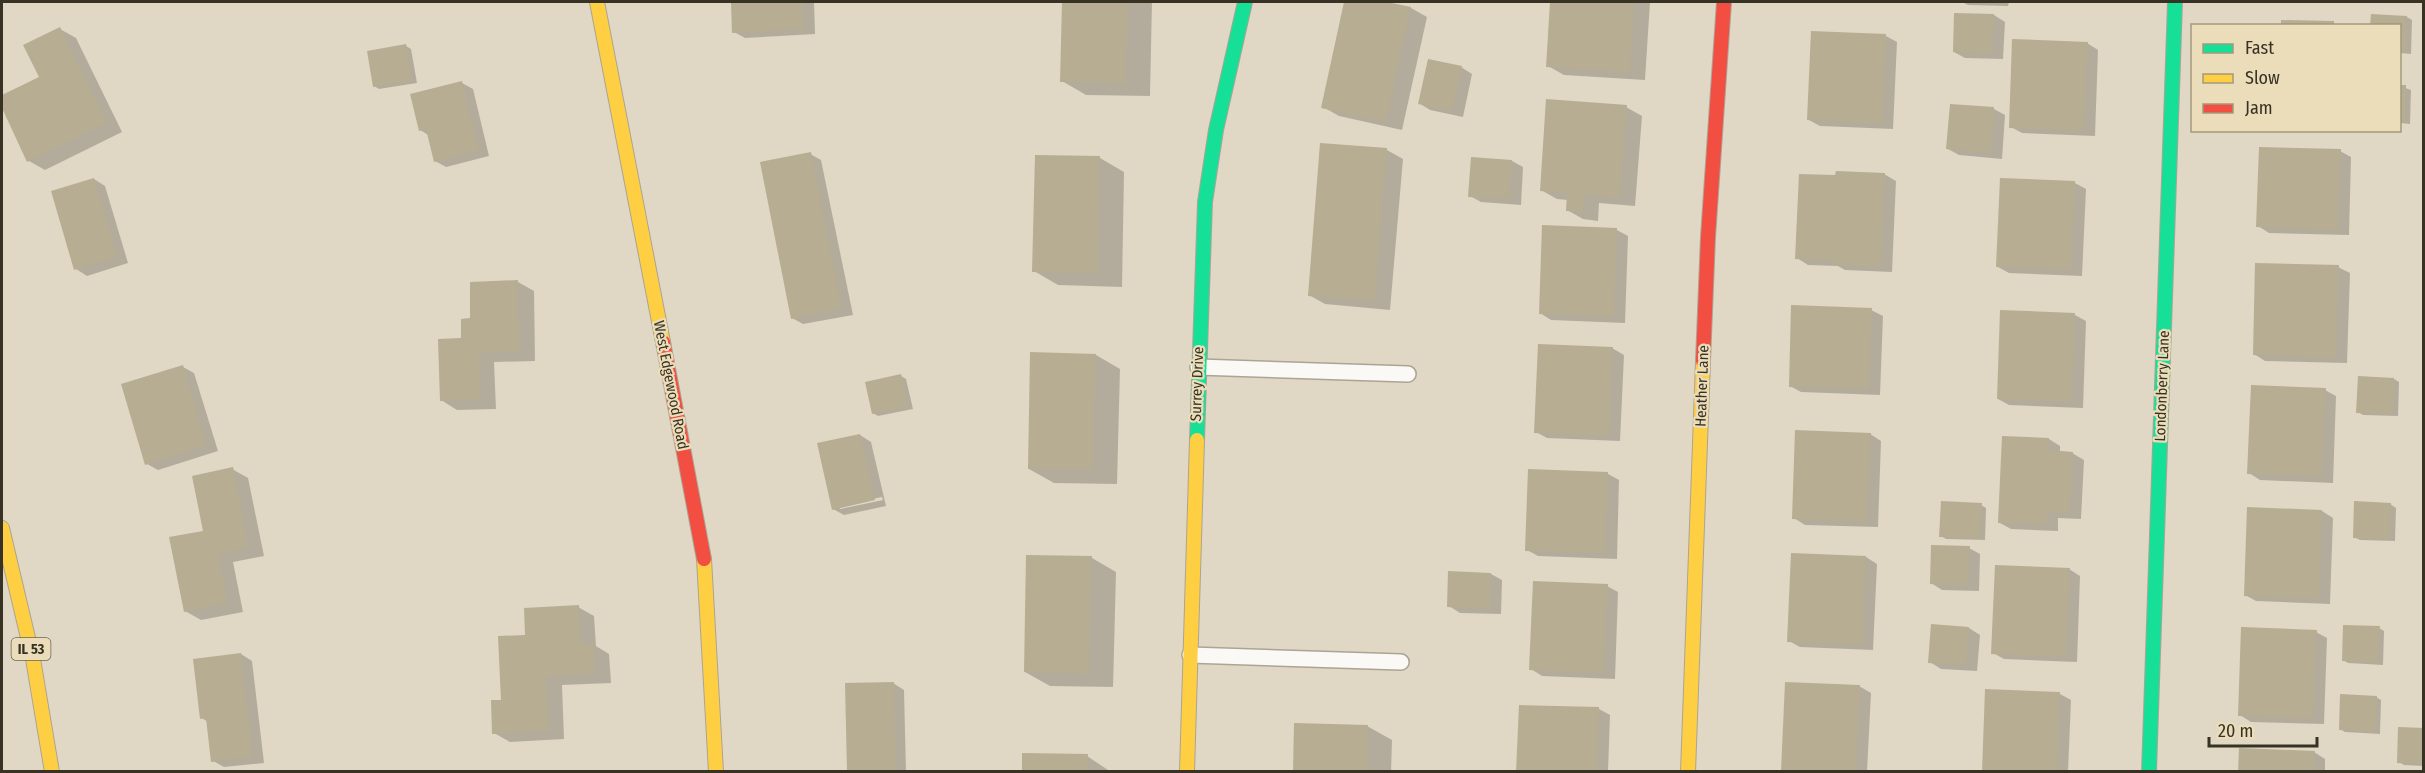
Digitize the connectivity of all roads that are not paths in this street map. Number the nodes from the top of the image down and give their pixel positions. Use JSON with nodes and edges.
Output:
{"nodes":[{"id":1,"x":597,"y":2,"type":"edge"},
{"id":2,"x":1245,"y":2,"type":"edge"},
{"id":3,"x":1724,"y":2,"type":"edge"},
{"id":4,"x":2175,"y":2,"type":"edge"},
{"id":5,"x":1198,"y":367,"type":"junction"},
{"id":6,"x":1408,"y":374,"type":"dead end"},
{"id":7,"x":2,"y":528,"type":"edge"},
{"id":8,"x":1190,"y":655,"type":"junction"},
{"id":9,"x":1401,"y":662,"type":"dead end"},
{"id":10,"x":52,"y":771,"type":"edge"},
{"id":11,"x":716,"y":771,"type":"edge"},
{"id":12,"x":1187,"y":771,"type":"edge"},
{"id":13,"x":1688,"y":771,"type":"edge"},
{"id":14,"x":2149,"y":771,"type":"edge"}],
"edges":[{"from":1,"to":11,"type":"street","name":"West Edgewood Road"},
{"from":2,"to":5,"type":"street","name":"Surrey Drive"},
{"from":3,"to":13,"type":"street","name":"Heather Lane"},
{"from":4,"to":14,"type":"street","name":"Londonberry Lane"},
{"from":5,"to":6,"type":"lane"},
{"from":5,"to":8,"type":"street","name":"Surrey Drive"},
{"from":7,"to":10,"type":"street","number":"IL 53"},
{"from":8,"to":9,"type":"lane"},
{"from":8,"to":12,"type":"street","name":"Surrey Drive"}]}
